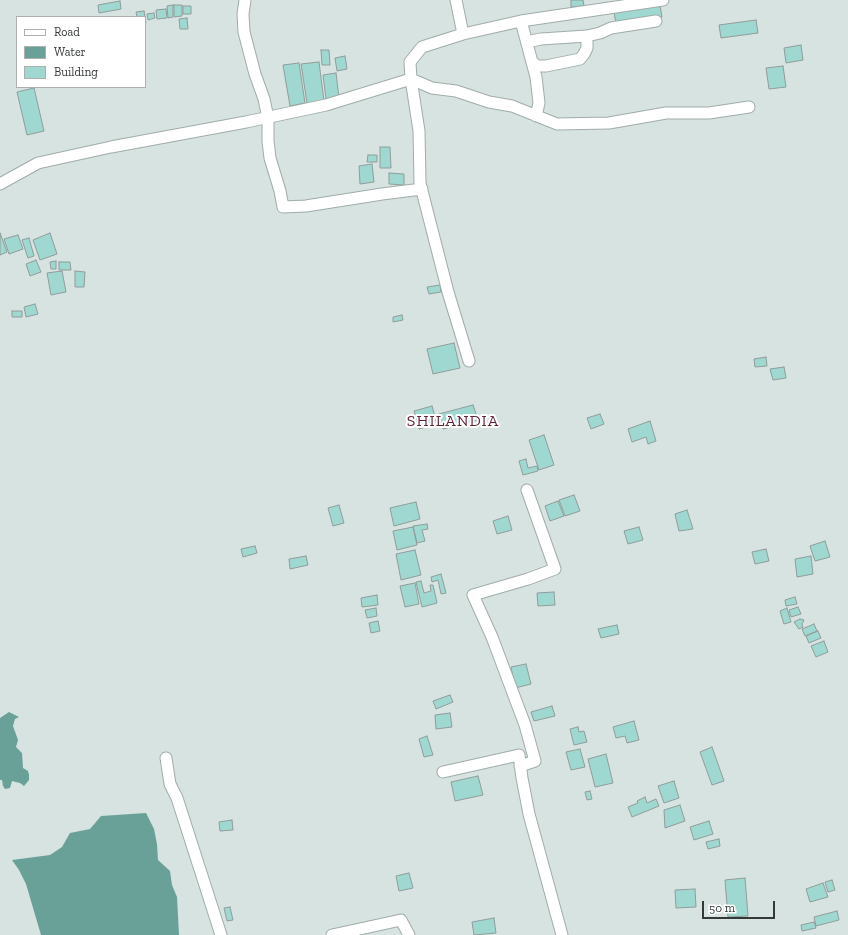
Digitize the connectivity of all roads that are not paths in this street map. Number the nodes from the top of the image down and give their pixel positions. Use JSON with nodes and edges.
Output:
{"nodes":[{"id":1,"x":245,"y":0,"type":"edge"},
{"id":2,"x":456,"y":0,"type":"edge"},
{"id":3,"x":663,"y":0,"type":"edge"},
{"id":4,"x":522,"y":21,"type":"junction"},
{"id":5,"x":656,"y":21,"type":"dead end"},
{"id":6,"x":463,"y":34,"type":"junction"},
{"id":7,"x":587,"y":36,"type":"junction"},
{"id":8,"x":528,"y":42,"type":"junction"},
{"id":9,"x":533,"y":64,"type":"junction"},
{"id":10,"x":411,"y":80,"type":"junction"},
{"id":11,"x":750,"y":107,"type":"dead end"},
{"id":12,"x":536,"y":116,"type":"junction"},
{"id":13,"x":268,"y":118,"type":"junction"},
{"id":14,"x":0,"y":184,"type":"edge"},
{"id":15,"x":422,"y":190,"type":"junction"},
{"id":16,"x":469,"y":361,"type":"dead end"},
{"id":17,"x":527,"y":490,"type":"dead end"},
{"id":18,"x":166,"y":758,"type":"dead end"},
{"id":19,"x":520,"y":766,"type":"junction"},
{"id":20,"x":443,"y":772,"type":"dead end"},
{"id":21,"x":221,"y":935,"type":"edge"},
{"id":22,"x":332,"y":935,"type":"edge"},
{"id":23,"x":409,"y":935,"type":"edge"},
{"id":24,"x":562,"y":935,"type":"edge"}],
"edges":[{"from":1,"to":13,"type":"street"},
{"from":2,"to":6,"type":"street"},
{"from":3,"to":4,"type":"street"},
{"from":4,"to":6,"type":"street"},
{"from":4,"to":8,"type":"street"},
{"from":5,"to":7,"type":"street"},
{"from":6,"to":10,"type":"street"},
{"from":7,"to":8,"type":"street"},
{"from":7,"to":9,"type":"street"},
{"from":8,"to":9,"type":"street"},
{"from":9,"to":12,"type":"street"},
{"from":10,"to":12,"type":"street"},
{"from":10,"to":13,"type":"street"},
{"from":10,"to":15,"type":"street"},
{"from":11,"to":12,"type":"street"},
{"from":13,"to":14,"type":"street"},
{"from":13,"to":15,"type":"street"},
{"from":15,"to":16,"type":"street"},
{"from":17,"to":19,"type":"street"},
{"from":18,"to":21,"type":"street"},
{"from":19,"to":20,"type":"street"},
{"from":19,"to":24,"type":"street"},
{"from":22,"to":23,"type":"street"}]}
